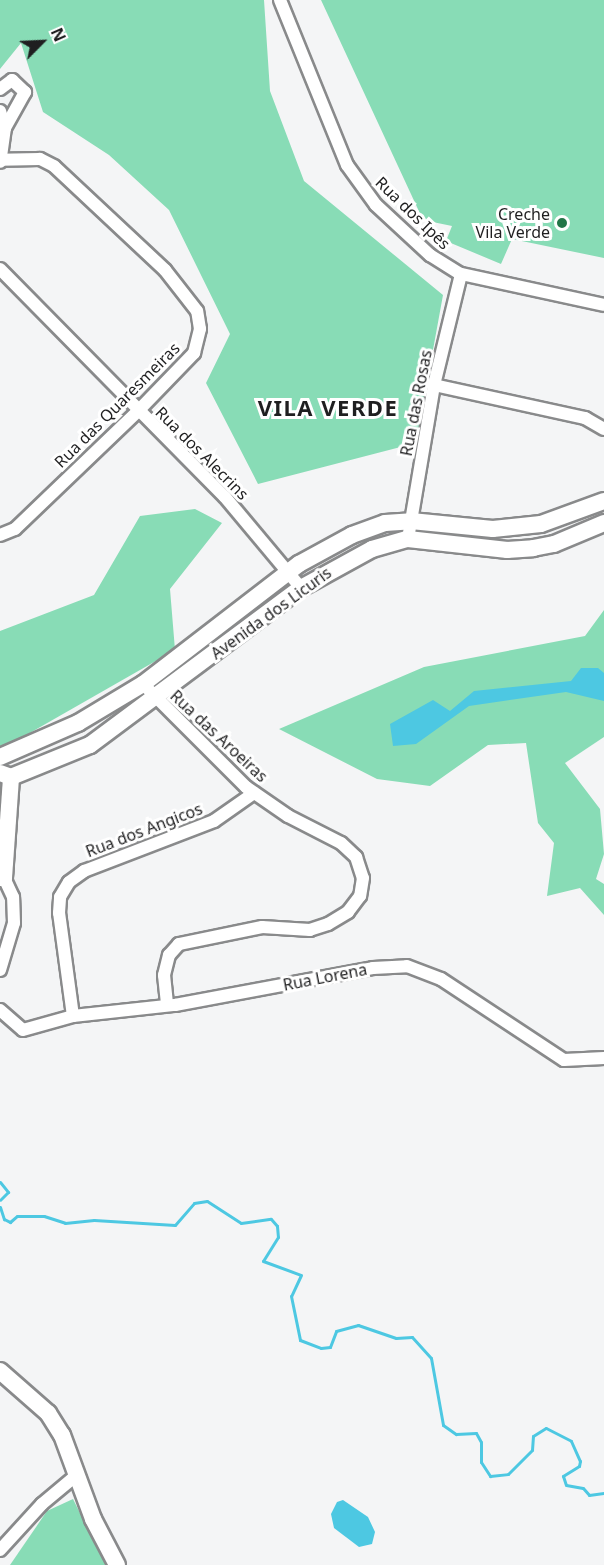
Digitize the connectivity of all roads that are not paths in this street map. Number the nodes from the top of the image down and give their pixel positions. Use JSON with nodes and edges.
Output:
{"nodes":[{"id":1,"x":280,"y":0,"type":"edge"},
{"id":2,"x":0,"y":89,"type":"edge"},
{"id":3,"x":0,"y":111,"type":"edge"},
{"id":4,"x":5,"y":128,"type":"junction"},
{"id":5,"x":0,"y":161,"type":"edge"},
{"id":6,"x":0,"y":269,"type":"edge"},
{"id":7,"x":460,"y":274,"type":"junction"},
{"id":8,"x":604,"y":305,"type":"edge"},
{"id":9,"x":434,"y":385,"type":"junction"},
{"id":10,"x":138,"y":411,"type":"junction"},
{"id":11,"x":604,"y":429,"type":"edge"},
{"id":12,"x":604,"y":501,"type":"edge"},
{"id":13,"x":411,"y":521,"type":"junction"},
{"id":14,"x":604,"y":523,"type":"edge"},
{"id":15,"x":0,"y":535,"type":"edge"},
{"id":16,"x":408,"y":539,"type":"junction"},
{"id":17,"x":288,"y":572,"type":"junction"},
{"id":18,"x":301,"y":588,"type":"junction"},
{"id":19,"x":143,"y":684,"type":"junction"},
{"id":20,"x":155,"y":698,"type":"junction"},
{"id":21,"x":0,"y":757,"type":"edge"},
{"id":22,"x":5,"y":775,"type":"edge"},
{"id":23,"x":254,"y":793,"type":"junction"},
{"id":24,"x":2,"y":878,"type":"edge"},
{"id":25,"x":0,"y":970,"type":"edge"},
{"id":26,"x":167,"y":1005,"type":"junction"},
{"id":27,"x":0,"y":1010,"type":"edge"},
{"id":28,"x":72,"y":1016,"type":"junction"},
{"id":29,"x":604,"y":1058,"type":"edge"},
{"id":30,"x":0,"y":1371,"type":"edge"},
{"id":31,"x":78,"y":1474,"type":"junction"},
{"id":32,"x":0,"y":1550,"type":"edge"},
{"id":33,"x":117,"y":1565,"type":"edge"}],
"edges":[{"from":1,"to":7,"type":"street","name":"Rua dos Ipês"},
{"from":2,"to":4,"type":"street","name":"Rua das Quaresmeiras"},
{"from":3,"to":4,"type":"street","name":"Rua das Quaresmeiras"},
{"from":4,"to":5,"type":"street","name":"Rua das Quaresmeiras"},
{"from":5,"to":10,"type":"street","name":"Rua das Quaresmeiras"},
{"from":6,"to":10,"type":"street","name":"Rua dos Alecrins"},
{"from":7,"to":8,"type":"street","name":"Rua dos Ipês"},
{"from":7,"to":9,"type":"street","name":"Rua das Rosas"},
{"from":9,"to":11,"type":"street"},
{"from":9,"to":13,"type":"street","name":"Rua das Rosas"},
{"from":10,"to":15,"type":"street","name":"Rua das Quaresmeiras"},
{"from":10,"to":17,"type":"street","name":"Rua dos Alecrins"},
{"from":12,"to":13,"type":"street","name":"Avenida dos Licuris"},
{"from":13,"to":16,"type":"street","name":"Rua das Rosas"},
{"from":13,"to":17,"type":"street","name":"Avenida dos Licuris"},
{"from":14,"to":16,"type":"street","name":"Avenida dos Licuris"},
{"from":16,"to":18,"type":"street","name":"Avenida dos Licuris"},
{"from":17,"to":18,"type":"street","name":"Rua dos Alecrins"},
{"from":17,"to":19,"type":"street","name":"Avenida dos Licuris"},
{"from":18,"to":20,"type":"street","name":"Avenida dos Licuris"},
{"from":19,"to":20,"type":"street","name":"Rua das Aroeiras"},
{"from":19,"to":21,"type":"street","name":"Avenida dos Licuris"},
{"from":20,"to":22,"type":"street","name":"Avenida dos Licuris"},
{"from":20,"to":23,"type":"street","name":"Rua das Aroeiras"},
{"from":22,"to":24,"type":"street"},
{"from":23,"to":26,"type":"street","name":"Rua das Aroeiras"},
{"from":23,"to":28,"type":"street","name":"Rua dos Angicos"},
{"from":24,"to":25,"type":"street"},
{"from":26,"to":28,"type":"street","name":"Rua Lorena"},
{"from":26,"to":29,"type":"street","name":"Rua Lorena"},
{"from":27,"to":28,"type":"street","name":"Rua Lorena"},
{"from":30,"to":31,"type":"street"},
{"from":31,"to":32,"type":"street"},
{"from":31,"to":33,"type":"street"}]}
